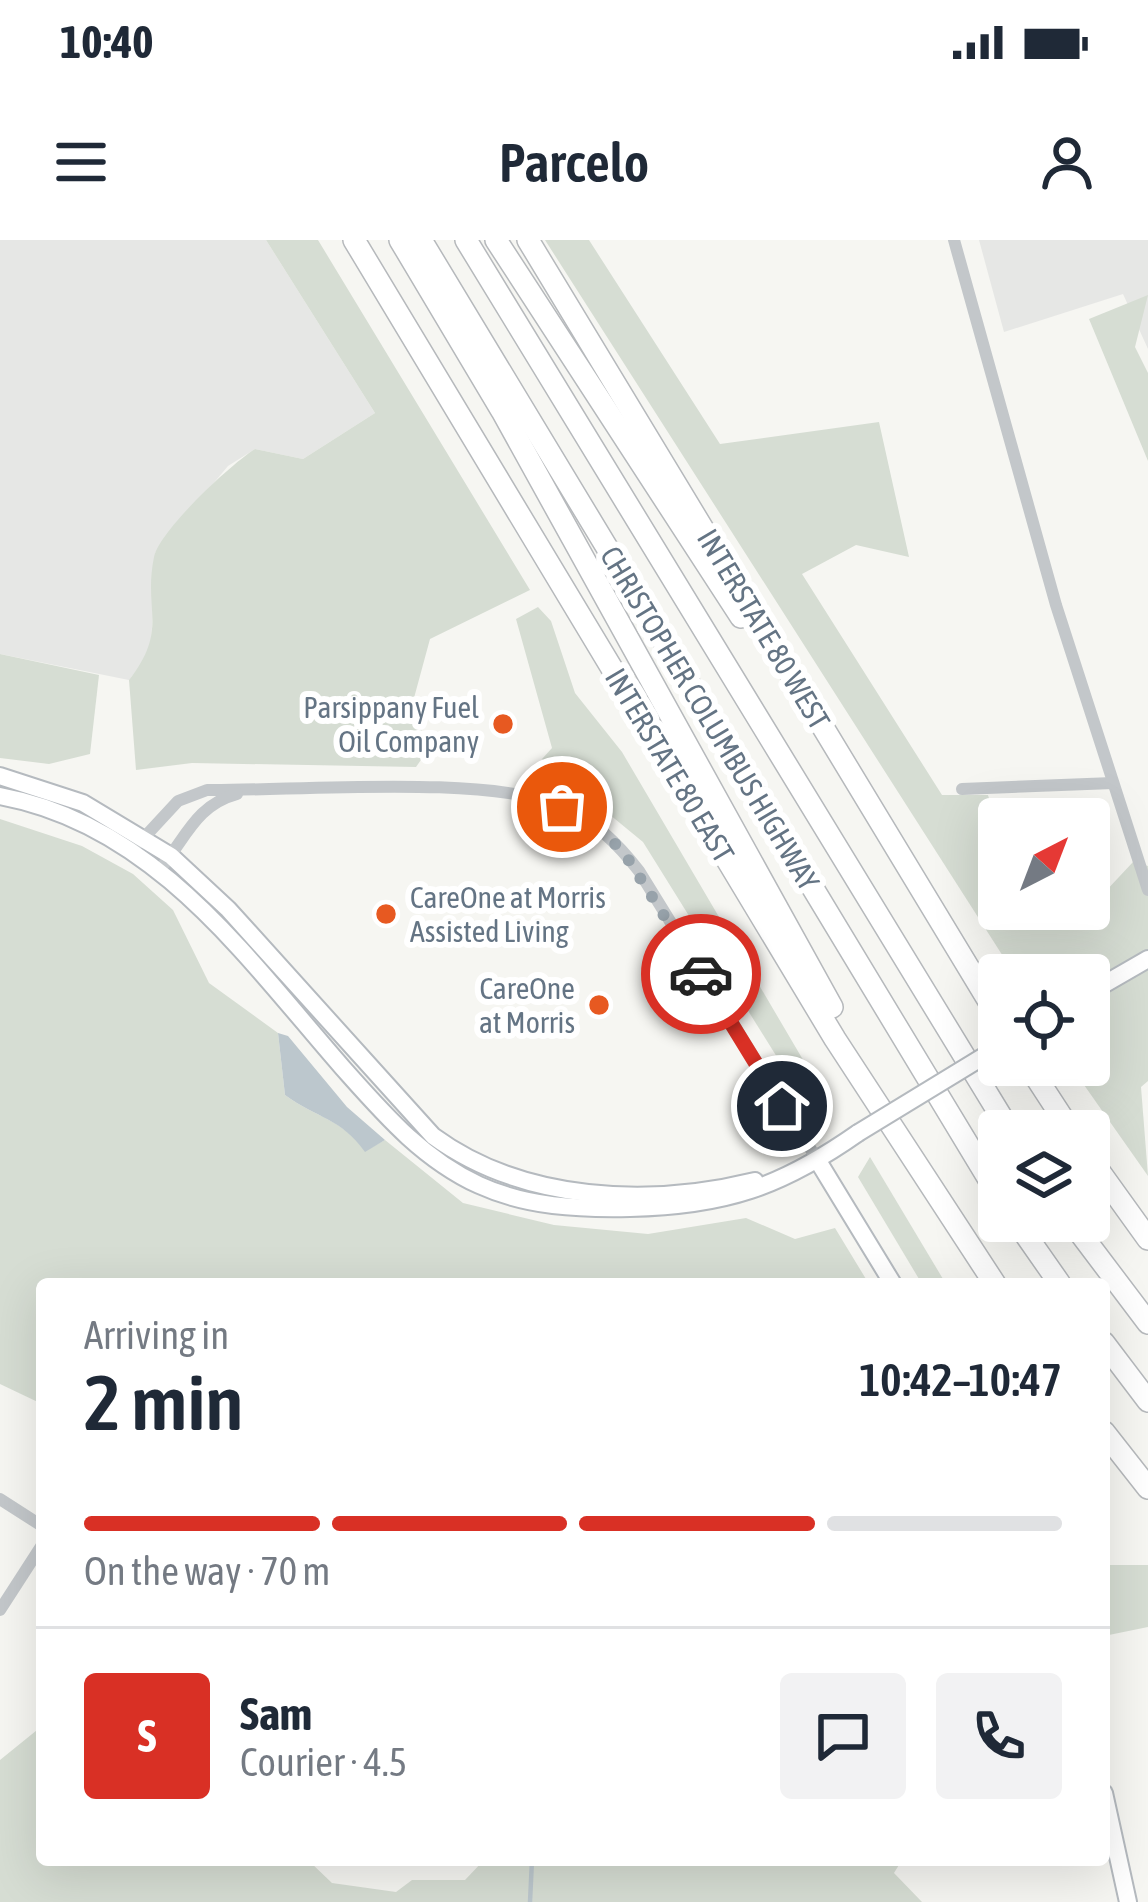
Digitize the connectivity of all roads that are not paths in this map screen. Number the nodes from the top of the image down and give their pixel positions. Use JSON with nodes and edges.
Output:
{"nodes":[{"id":1,"x":354,"y":240,"type":"edge"},
{"id":2,"x":400,"y":240,"type":"edge"},
{"id":3,"x":421,"y":240,"type":"edge"},
{"id":4,"x":466,"y":240,"type":"edge"},
{"id":5,"x":496,"y":240,"type":"edge"},
{"id":6,"x":528,"y":240,"type":"edge"},
{"id":7,"x":954,"y":240,"type":"edge"},
{"id":8,"x":0,"y":776,"type":"edge"},
{"id":9,"x":1113,"y":783,"type":"junction"},
{"id":10,"x":962,"y":789,"type":"dead end"},
{"id":11,"x":250,"y":790,"type":"junction"},
{"id":12,"x":0,"y":796,"type":"edge"},
{"id":13,"x":887,"y":831,"type":"junction"},
{"id":14,"x":139,"y":843,"type":"junction"},
{"id":15,"x":165,"y":862,"type":"junction"},
{"id":16,"x":1148,"y":890,"type":"edge"},
{"id":17,"x":1148,"y":959,"type":"edge"},
{"id":18,"x":1110,"y":981,"type":"edge"},
{"id":19,"x":978,"y":983,"type":"edge"},
{"id":20,"x":850,"y":1057,"type":"junction"},
{"id":21,"x":978,"y":1060,"type":"edge"},
{"id":22,"x":997,"y":1110,"type":"edge"},
{"id":23,"x":818,"y":1161,"type":"junction"},
{"id":24,"x":978,"y":1161,"type":"edge"},
{"id":25,"x":1110,"y":1186,"type":"edge"},
{"id":26,"x":1148,"y":1239,"type":"edge"},
{"id":27,"x":1031,"y":1242,"type":"edge"},
{"id":28,"x":1087,"y":1242,"type":"edge"},
{"id":29,"x":888,"y":1278,"type":"edge"},
{"id":30,"x":991,"y":1278,"type":"edge"},
{"id":31,"x":1056,"y":1278,"type":"edge"},
{"id":32,"x":1148,"y":1323,"type":"edge"},
{"id":33,"x":1110,"y":1351,"type":"edge"},
{"id":34,"x":1148,"y":1401,"type":"edge"},
{"id":35,"x":1110,"y":1440,"type":"edge"},
{"id":36,"x":1148,"y":1487,"type":"edge"},
{"id":37,"x":0,"y":1499,"type":"edge"},
{"id":38,"x":36,"y":1522,"type":"edge"},
{"id":39,"x":36,"y":1554,"type":"edge"},
{"id":40,"x":0,"y":1610,"type":"edge"},
{"id":41,"x":1110,"y":1820,"type":"edge"},
{"id":42,"x":1128,"y":1902,"type":"edge"}],
"edges":[{"from":1,"to":20,"type":"highway","name":"INTERSTATE 80 EAST"},
{"from":2,"to":20,"type":"highway"},
{"from":3,"to":24,"type":"highway","name":"CHRISTOPHER COLUMBUS HIGHWAY"},
{"from":4,"to":22,"type":"highway","name":"CHRISTOPHER COLUMBUS HIGHWAY"},
{"from":5,"to":13,"type":"highway"},
{"from":6,"to":13,"type":"highway","name":"INTERSTATE 80 WEST"},
{"from":7,"to":9,"type":"street"},
{"from":8,"to":14,"type":"street"},
{"from":9,"to":10,"type":"street"},
{"from":9,"to":16,"type":"street"},
{"from":11,"to":14,"type":"street"},
{"from":11,"to":15,"type":"street"},
{"from":11,"to":23,"type":"street"},
{"from":12,"to":14,"type":"street"},
{"from":13,"to":19,"type":"highway","name":"INTERSTATE 80 WEST"},
{"from":14,"to":15,"type":"street"},
{"from":15,"to":23,"type":"street"},
{"from":17,"to":18,"type":"street"},
{"from":20,"to":30,"type":"highway","name":"INTERSTATE 80 EAST"},
{"from":21,"to":23,"type":"street","bridge":true},
{"from":23,"to":29,"type":"street"},
{"from":25,"to":26,"type":"highway"},
{"from":27,"to":31,"type":"highway"},
{"from":28,"to":32,"type":"highway"},
{"from":33,"to":34,"type":"highway"},
{"from":35,"to":36,"type":"highway"},
{"from":37,"to":38,"type":"street"},
{"from":39,"to":40,"type":"street"},
{"from":41,"to":42,"type":"street"}]}
